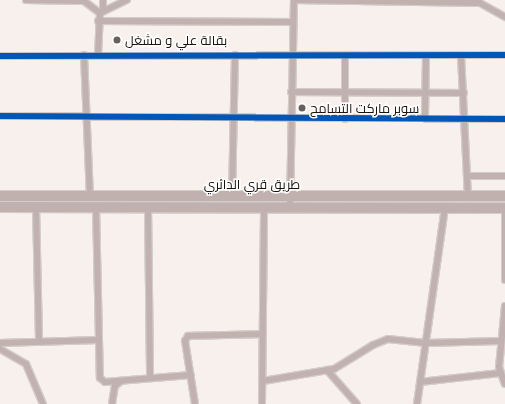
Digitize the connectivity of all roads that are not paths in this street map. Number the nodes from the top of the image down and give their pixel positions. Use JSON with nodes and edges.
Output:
{"nodes":[{"id":1,"x":26,"y":0,"type":"edge"},
{"id":2,"x":64,"y":0,"type":"edge"},
{"id":3,"x":102,"y":0,"type":"edge"},
{"id":4,"x":127,"y":0,"type":"edge"},
{"id":5,"x":294,"y":0,"type":"edge"},
{"id":6,"x":448,"y":0,"type":"edge"},
{"id":7,"x":102,"y":12,"type":"junction"},
{"id":8,"x":505,"y":17,"type":"edge"},
{"id":9,"x":98,"y":21,"type":"junction"},
{"id":10,"x":293,"y":22,"type":"junction"},
{"id":11,"x":84,"y":55,"type":"junction"},
{"id":12,"x":98,"y":55,"type":"junction"},
{"id":13,"x":235,"y":55,"type":"junction"},
{"id":14,"x":461,"y":55,"type":"junction"},
{"id":15,"x":505,"y":55,"type":"edge"},
{"id":16,"x":0,"y":56,"type":"edge"},
{"id":17,"x":292,"y":56,"type":"junction"},
{"id":18,"x":345,"y":56,"type":"junction"},
{"id":19,"x":426,"y":56,"type":"junction"},
{"id":20,"x":291,"y":92,"type":"junction"},
{"id":21,"x":344,"y":92,"type":"junction"},
{"id":22,"x":464,"y":93,"type":"junction"},
{"id":23,"x":424,"y":94,"type":"junction"},
{"id":24,"x":87,"y":115,"type":"junction"},
{"id":25,"x":0,"y":116,"type":"edge"},
{"id":26,"x":234,"y":117,"type":"junction"},
{"id":27,"x":425,"y":118,"type":"junction"},
{"id":28,"x":464,"y":118,"type":"junction"},
{"id":29,"x":345,"y":119,"type":"junction"},
{"id":30,"x":505,"y":119,"type":"edge"},
{"id":31,"x":290,"y":120,"type":"junction"},
{"id":32,"x":467,"y":176,"type":"junction"},
{"id":33,"x":505,"y":176,"type":"edge"},
{"id":34,"x":0,"y":196,"type":"edge"},
{"id":35,"x":505,"y":196,"type":"edge"},
{"id":36,"x":90,"y":197,"type":"junction"},
{"id":37,"x":468,"y":197,"type":"junction"},
{"id":38,"x":232,"y":198,"type":"junction"},
{"id":39,"x":290,"y":202,"type":"junction"},
{"id":40,"x":0,"y":207,"type":"edge"},
{"id":41,"x":36,"y":207,"type":"junction"},
{"id":42,"x":96,"y":207,"type":"junction"},
{"id":43,"x":148,"y":207,"type":"junction"},
{"id":44,"x":264,"y":207,"type":"junction"},
{"id":45,"x":445,"y":207,"type":"junction"},
{"id":46,"x":505,"y":208,"type":"edge"},
{"id":47,"x":504,"y":263,"type":"edge"},
{"id":48,"x":505,"y":280,"type":"edge"},
{"id":49,"x":505,"y":306,"type":"edge"},
{"id":50,"x":264,"y":334,"type":"junction"},
{"id":51,"x":99,"y":340,"type":"junction"},
{"id":52,"x":39,"y":341,"type":"junction"},
{"id":53,"x":501,"y":341,"type":"junction"},
{"id":54,"x":0,"y":343,"type":"edge"},
{"id":55,"x":426,"y":343,"type":"junction"},
{"id":56,"x":0,"y":349,"type":"edge"},
{"id":57,"x":327,"y":370,"type":"junction"},
{"id":58,"x":500,"y":373,"type":"junction"},
{"id":59,"x":191,"y":375,"type":"junction"},
{"id":60,"x":150,"y":378,"type":"junction"},
{"id":61,"x":122,"y":380,"type":"junction"},
{"id":62,"x":263,"y":381,"type":"junction"},
{"id":63,"x":420,"y":382,"type":"junction"},
{"id":64,"x":505,"y":383,"type":"edge"},
{"id":65,"x":43,"y":404,"type":"edge"},
{"id":66,"x":112,"y":404,"type":"edge"},
{"id":67,"x":196,"y":404,"type":"edge"},
{"id":68,"x":262,"y":404,"type":"edge"},
{"id":69,"x":357,"y":404,"type":"edge"},
{"id":70,"x":417,"y":404,"type":"edge"}],
"edges":[{"from":1,"to":2,"type":"street"},
{"from":2,"to":7,"type":"street"},
{"from":3,"to":7,"type":"street"},
{"from":4,"to":7,"type":"street"},
{"from":5,"to":6,"type":"street"},
{"from":5,"to":10,"type":"street"},
{"from":6,"to":8,"type":"street"},
{"from":7,"to":9,"type":"street"},
{"from":9,"to":10,"type":"street"},
{"from":9,"to":12,"type":"street"},
{"from":10,"to":17,"type":"street"},
{"from":11,"to":12,"type":"street"},
{"from":11,"to":16,"type":"street"},
{"from":11,"to":24,"type":"street"},
{"from":12,"to":13,"type":"street"},
{"from":13,"to":17,"type":"street"},
{"from":13,"to":26,"type":"street"},
{"from":14,"to":15,"type":"street"},
{"from":14,"to":19,"type":"street"},
{"from":14,"to":22,"type":"street"},
{"from":17,"to":18,"type":"street"},
{"from":17,"to":20,"type":"street"},
{"from":18,"to":19,"type":"street"},
{"from":18,"to":21,"type":"street"},
{"from":19,"to":23,"type":"street"},
{"from":20,"to":21,"type":"street"},
{"from":20,"to":31,"type":"street"},
{"from":21,"to":23,"type":"street"},
{"from":21,"to":29,"type":"street"},
{"from":22,"to":23,"type":"street"},
{"from":22,"to":28,"type":"street"},
{"from":23,"to":27,"type":"street"},
{"from":24,"to":25,"type":"street"},
{"from":24,"to":26,"type":"street"},
{"from":24,"to":36,"type":"street"},
{"from":26,"to":31,"type":"street"},
{"from":26,"to":38,"type":"street"},
{"from":27,"to":28,"type":"street"},
{"from":27,"to":29,"type":"street"},
{"from":28,"to":30,"type":"street"},
{"from":28,"to":32,"type":"street"},
{"from":29,"to":31,"type":"street"},
{"from":31,"to":39,"type":"street"},
{"from":32,"to":33,"type":"street"},
{"from":32,"to":37,"type":"street"},
{"from":34,"to":36,"type":"highway","name":"طريق قري الدائري"},
{"from":35,"to":37,"type":"highway","name":"طريق قري الدائري"},
{"from":36,"to":38,"type":"highway","name":"طريق قري الدائري"},
{"from":37,"to":39,"type":"highway","name":"طريق قري الدائري"},
{"from":38,"to":39,"type":"highway","name":"طريق قري الدائري"},
{"from":39,"to":44,"type":"highway","name":"طريق قري الدائري"},
{"from":39,"to":45,"type":"highway","name":"طريق قري الدائري"},
{"from":40,"to":41,"type":"highway","name":"طريق قري الدائري"},
{"from":41,"to":42,"type":"highway","name":"طريق قري الدائري"},
{"from":41,"to":52,"type":"street"},
{"from":42,"to":43,"type":"highway","name":"طريق قري الدائري"},
{"from":42,"to":51,"type":"street"},
{"from":43,"to":44,"type":"highway","name":"طريق قري الدائري"},
{"from":43,"to":60,"type":"street"},
{"from":44,"to":50,"type":"street"},
{"from":45,"to":46,"type":"highway","name":"طريق قري الدائري"},
{"from":45,"to":55,"type":"street"},
{"from":46,"to":47,"type":"street"},
{"from":47,"to":48,"type":"street"},
{"from":49,"to":53,"type":"street"},
{"from":50,"to":59,"type":"street"},
{"from":50,"to":62,"type":"street"},
{"from":51,"to":52,"type":"street"},
{"from":51,"to":61,"type":"street"},
{"from":52,"to":54,"type":"street"},
{"from":53,"to":55,"type":"street"},
{"from":53,"to":58,"type":"street"},
{"from":55,"to":57,"type":"street"},
{"from":55,"to":63,"type":"street"},
{"from":56,"to":65,"type":"street"},
{"from":57,"to":62,"type":"street"},
{"from":57,"to":69,"type":"street"},
{"from":58,"to":63,"type":"street"},
{"from":58,"to":64,"type":"street"},
{"from":59,"to":60,"type":"street"},
{"from":59,"to":67,"type":"street"},
{"from":60,"to":61,"type":"street"},
{"from":61,"to":66,"type":"street"},
{"from":62,"to":68,"type":"street"},
{"from":63,"to":70,"type":"street"}]}
